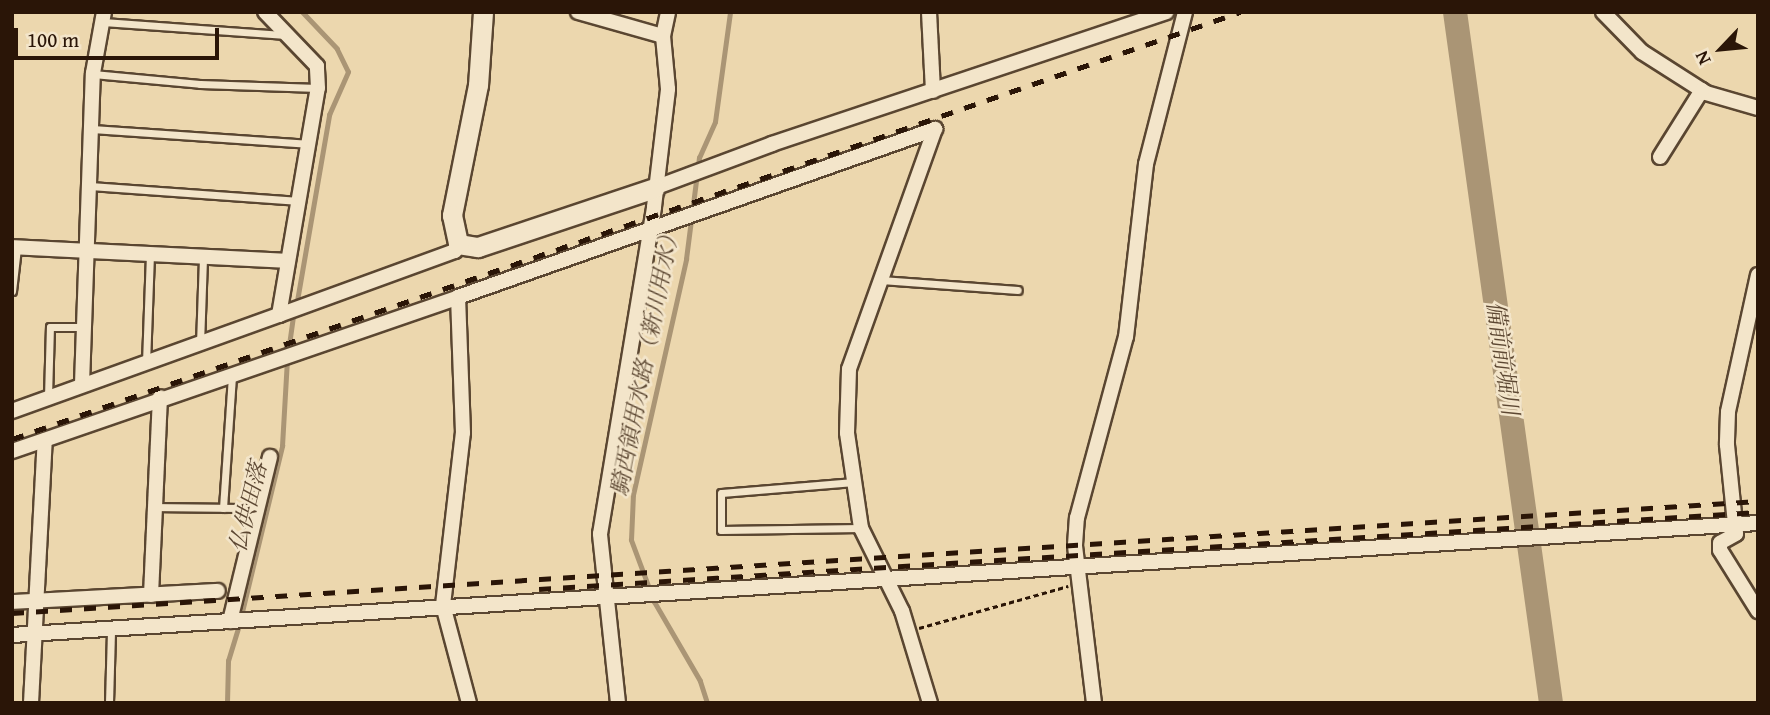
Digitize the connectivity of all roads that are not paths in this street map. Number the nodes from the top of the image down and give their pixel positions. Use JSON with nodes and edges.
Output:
{"nodes":[{"id":1,"x":265,"y":12,"type":"edge"},
{"id":2,"x":483,"y":12,"type":"edge"},
{"id":3,"x":578,"y":12,"type":"edge"},
{"id":4,"x":668,"y":12,"type":"edge"},
{"id":5,"x":929,"y":12,"type":"edge"},
{"id":6,"x":1167,"y":12,"type":"edge"},
{"id":7,"x":1185,"y":12,"type":"edge"},
{"id":8,"x":1603,"y":12,"type":"edge"},
{"id":9,"x":103,"y":17,"type":"edge"},
{"id":10,"x":287,"y":35,"type":"junction"},
{"id":11,"x":663,"y":36,"type":"junction"},
{"id":12,"x":93,"y":74,"type":"junction"},
{"id":13,"x":318,"y":88,"type":"junction"},
{"id":14,"x":1702,"y":90,"type":"junction"},
{"id":15,"x":933,"y":91,"type":"junction"},
{"id":16,"x":1758,"y":108,"type":"edge"},
{"id":17,"x":92,"y":130,"type":"junction"},
{"id":18,"x":310,"y":144,"type":"junction"},
{"id":19,"x":1660,"y":157,"type":"dead end"},
{"id":20,"x":90,"y":186,"type":"junction"},
{"id":21,"x":654,"y":188,"type":"junction"},
{"id":22,"x":300,"y":201,"type":"junction"},
{"id":23,"x":649,"y":232,"type":"junction"},
{"id":24,"x":458,"y":244,"type":"junction"},
{"id":25,"x":15,"y":247,"type":"edge"},
{"id":26,"x":87,"y":251,"type":"junction"},
{"id":27,"x":149,"y":256,"type":"junction"},
{"id":28,"x":203,"y":258,"type":"junction"},
{"id":29,"x":288,"y":261,"type":"junction"},
{"id":30,"x":1758,"y":275,"type":"edge"},
{"id":31,"x":881,"y":280,"type":"junction"},
{"id":32,"x":1018,"y":290,"type":"dead end"},
{"id":33,"x":12,"y":291,"type":"edge"},
{"id":34,"x":458,"y":297,"type":"junction"},
{"id":35,"x":279,"y":315,"type":"junction"},
{"id":36,"x":83,"y":327,"type":"junction"},
{"id":37,"x":200,"y":345,"type":"junction"},
{"id":38,"x":146,"y":363,"type":"junction"},
{"id":39,"x":232,"y":373,"type":"junction"},
{"id":40,"x":82,"y":384,"type":"junction"},
{"id":41,"x":48,"y":397,"type":"junction"},
{"id":42,"x":160,"y":397,"type":"junction"},
{"id":43,"x":12,"y":411,"type":"edge"},
{"id":44,"x":45,"y":440,"type":"junction"},
{"id":45,"x":12,"y":451,"type":"edge"},
{"id":46,"x":270,"y":457,"type":"dead end"},
{"id":47,"x":854,"y":482,"type":"junction"},
{"id":48,"x":154,"y":507,"type":"junction"},
{"id":49,"x":223,"y":508,"type":"junction"},
{"id":50,"x":259,"y":508,"type":"junction"},
{"id":51,"x":1758,"y":523,"type":"edge"},
{"id":52,"x":1735,"y":525,"type":"junction"},
{"id":53,"x":861,"y":528,"type":"junction"},
{"id":54,"x":1079,"y":565,"type":"junction"},
{"id":55,"x":886,"y":577,"type":"junction"},
{"id":56,"x":218,"y":591,"type":"dead end"},
{"id":57,"x":152,"y":594,"type":"junction"},
{"id":58,"x":606,"y":594,"type":"junction"},
{"id":59,"x":36,"y":600,"type":"junction"},
{"id":60,"x":12,"y":602,"type":"edge"},
{"id":61,"x":443,"y":605,"type":"junction"},
{"id":62,"x":1758,"y":611,"type":"edge"},
{"id":63,"x":237,"y":620,"type":"junction"},
{"id":64,"x":111,"y":631,"type":"junction"},
{"id":65,"x":34,"y":633,"type":"junction"},
{"id":66,"x":12,"y":635,"type":"edge"},
{"id":67,"x":31,"y":703,"type":"edge"},
{"id":68,"x":109,"y":703,"type":"edge"},
{"id":69,"x":469,"y":703,"type":"edge"},
{"id":70,"x":618,"y":703,"type":"edge"},
{"id":71,"x":930,"y":703,"type":"edge"},
{"id":72,"x":1094,"y":703,"type":"edge"}],
"edges":[{"from":1,"to":10,"type":"street"},
{"from":2,"to":24,"type":"street"},
{"from":3,"to":11,"type":"street"},
{"from":4,"to":11,"type":"street"},
{"from":5,"to":15,"type":"street"},
{"from":6,"to":15,"type":"street"},
{"from":7,"to":54,"type":"street"},
{"from":8,"to":14,"type":"street"},
{"from":9,"to":10,"type":"lane"},
{"from":9,"to":12,"type":"street"},
{"from":10,"to":13,"type":"street"},
{"from":11,"to":21,"type":"street"},
{"from":12,"to":13,"type":"lane"},
{"from":12,"to":17,"type":"street"},
{"from":13,"to":18,"type":"street"},
{"from":14,"to":16,"type":"street"},
{"from":14,"to":19,"type":"street"},
{"from":15,"to":21,"type":"street"},
{"from":17,"to":18,"type":"lane"},
{"from":17,"to":20,"type":"street"},
{"from":18,"to":22,"type":"street"},
{"from":20,"to":22,"type":"lane"},
{"from":20,"to":26,"type":"street"},
{"from":21,"to":23,"type":"street"},
{"from":21,"to":24,"type":"street"},
{"from":22,"to":29,"type":"street"},
{"from":23,"to":31,"type":"street"},
{"from":23,"to":34,"type":"street"},
{"from":23,"to":58,"type":"street"},
{"from":24,"to":35,"type":"street"},
{"from":25,"to":26,"type":"street"},
{"from":25,"to":33,"type":"lane"},
{"from":26,"to":27,"type":"street"},
{"from":26,"to":36,"type":"street"},
{"from":27,"to":28,"type":"street"},
{"from":27,"to":38,"type":"lane"},
{"from":28,"to":29,"type":"street"},
{"from":28,"to":37,"type":"lane"},
{"from":29,"to":35,"type":"street"},
{"from":30,"to":52,"type":"street"},
{"from":31,"to":32,"type":"lane"},
{"from":31,"to":47,"type":"street"},
{"from":34,"to":39,"type":"street"},
{"from":34,"to":61,"type":"street"},
{"from":35,"to":37,"type":"street"},
{"from":36,"to":40,"type":"street"},
{"from":36,"to":41,"type":"lane"},
{"from":37,"to":38,"type":"street"},
{"from":38,"to":40,"type":"street"},
{"from":39,"to":42,"type":"street"},
{"from":39,"to":49,"type":"lane"},
{"from":40,"to":41,"type":"street"},
{"from":41,"to":43,"type":"street"},
{"from":42,"to":44,"type":"street"},
{"from":42,"to":48,"type":"street"},
{"from":44,"to":45,"type":"street"},
{"from":44,"to":59,"type":"street"},
{"from":46,"to":50,"type":"street"},
{"from":47,"to":53,"type":"street"},
{"from":47,"to":53,"type":"lane"},
{"from":48,"to":49,"type":"lane"},
{"from":48,"to":57,"type":"street"},
{"from":49,"to":50,"type":"lane"},
{"from":50,"to":63,"type":"street"},
{"from":51,"to":52,"type":"street"},
{"from":52,"to":54,"type":"street"},
{"from":52,"to":62,"type":"street"},
{"from":53,"to":55,"type":"street"},
{"from":54,"to":55,"type":"street"},
{"from":54,"to":72,"type":"street"},
{"from":55,"to":58,"type":"street"},
{"from":55,"to":71,"type":"street"},
{"from":56,"to":57,"type":"street"},
{"from":57,"to":59,"type":"street"},
{"from":58,"to":61,"type":"street"},
{"from":58,"to":70,"type":"street"},
{"from":59,"to":60,"type":"street"},
{"from":59,"to":65,"type":"street"},
{"from":61,"to":63,"type":"street"},
{"from":61,"to":69,"type":"street"},
{"from":63,"to":64,"type":"street"},
{"from":64,"to":65,"type":"street"},
{"from":64,"to":68,"type":"lane"},
{"from":65,"to":66,"type":"street"},
{"from":65,"to":67,"type":"street"}]}
